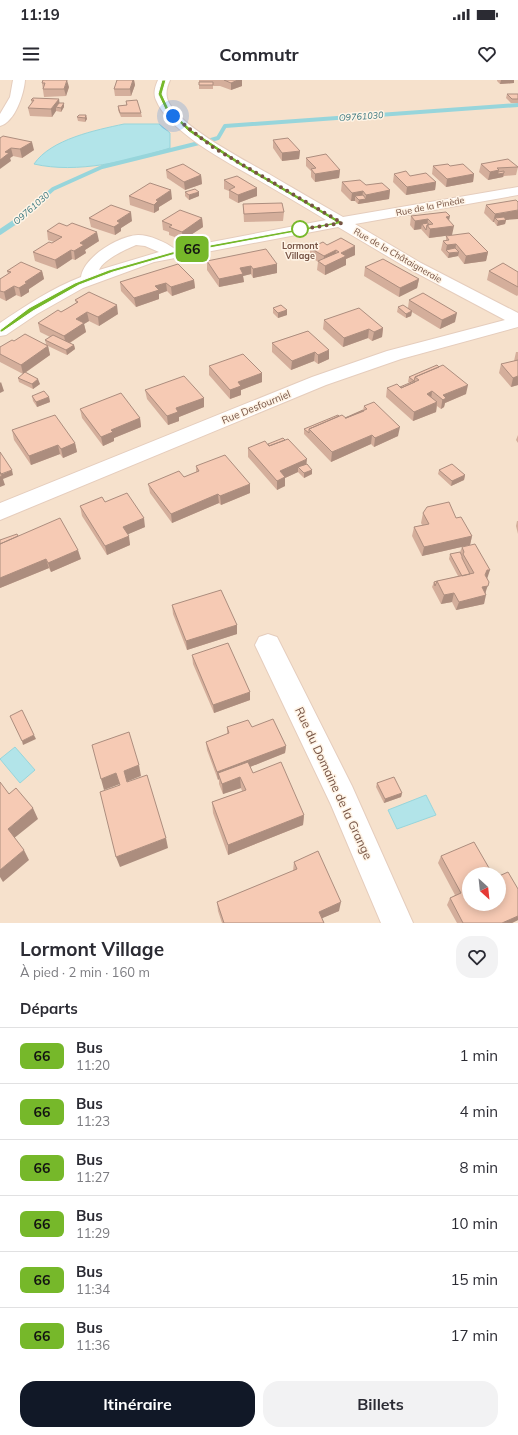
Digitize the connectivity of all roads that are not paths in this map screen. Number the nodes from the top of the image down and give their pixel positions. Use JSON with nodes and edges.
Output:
{"nodes":[{"id":1,"x":19,"y":80,"type":"edge"},
{"id":2,"x":164,"y":80,"type":"edge"},
{"id":3,"x":0,"y":122,"type":"edge"},
{"id":4,"x":518,"y":191,"type":"edge"},
{"id":5,"x":342,"y":223,"type":"junction"},
{"id":6,"x":172,"y":253,"type":"junction"},
{"id":7,"x":88,"y":279,"type":"junction"},
{"id":8,"x":518,"y":321,"type":"edge"},
{"id":9,"x":0,"y":331,"type":"edge"},
{"id":10,"x":0,"y":512,"type":"edge"},
{"id":11,"x":268,"y":645,"type":"dead end"},
{"id":12,"x":397,"y":923,"type":"edge"}],
"edges":[{"from":1,"to":3,"type":"street"},
{"from":2,"to":5,"type":"street","name":"Rue de la Châtaigneraie"},
{"from":4,"to":5,"type":"street","name":"Rue de la Pinède"},
{"from":5,"to":6,"type":"street","name":"Rue de la Pinède"},
{"from":5,"to":8,"type":"street","name":"Rue de la Châtaigneraie"},
{"from":6,"to":7,"type":"street","name":"Rue de la Pinède"},
{"from":6,"to":7,"type":"street"},
{"from":7,"to":9,"type":"street","name":"Rue de la Pinède"},
{"from":8,"to":10,"type":"street","name":"Rue Desfourniel"},
{"from":11,"to":12,"type":"street","name":"Rue du Domaine de la Grange"}]}
